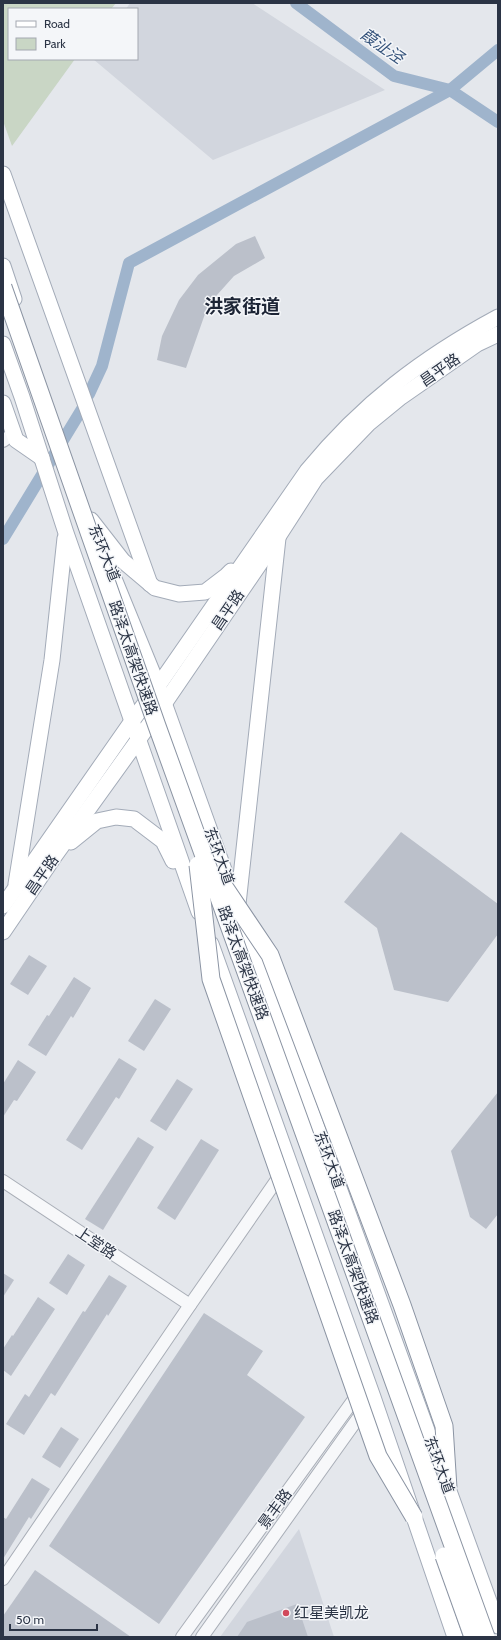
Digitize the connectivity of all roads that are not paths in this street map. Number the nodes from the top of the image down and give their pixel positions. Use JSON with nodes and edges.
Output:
{"nodes":[{"id":1,"x":3,"y":174,"type":"edge"},
{"id":2,"x":3,"y":266,"type":"edge"},
{"id":3,"x":3,"y":287,"type":"edge"},
{"id":4,"x":498,"y":317,"type":"edge"},
{"id":5,"x":3,"y":318,"type":"edge"},
{"id":6,"x":498,"y":334,"type":"edge"},
{"id":7,"x":3,"y":344,"type":"edge"},
{"id":8,"x":3,"y":403,"type":"edge"},
{"id":9,"x":8,"y":437,"type":"edge"},
{"id":10,"x":42,"y":458,"type":"junction"},
{"id":11,"x":91,"y":520,"type":"junction"},
{"id":12,"x":66,"y":533,"type":"junction"},
{"id":13,"x":271,"y":534,"type":"junction"},
{"id":14,"x":150,"y":584,"type":"junction"},
{"id":15,"x":158,"y":686,"type":"junction"},
{"id":16,"x":164,"y":704,"type":"junction"},
{"id":17,"x":132,"y":721,"type":"junction"},
{"id":18,"x":138,"y":738,"type":"junction"},
{"id":19,"x":56,"y":854,"type":"junction"},
{"id":20,"x":202,"y":862,"type":"junction"},
{"id":21,"x":15,"y":888,"type":"junction"},
{"id":22,"x":3,"y":906,"type":"edge"},
{"id":23,"x":238,"y":909,"type":"junction"},
{"id":24,"x":204,"y":926,"type":"junction"},
{"id":25,"x":3,"y":932,"type":"edge"},
{"id":26,"x":290,"y":1162,"type":"junction"},
{"id":27,"x":3,"y":1181,"type":"edge"},
{"id":28,"x":190,"y":1305,"type":"junction"},
{"id":29,"x":367,"y":1382,"type":"junction"},
{"id":30,"x":372,"y":1397,"type":"junction"},
{"id":31,"x":448,"y":1488,"type":"junction"},
{"id":32,"x":414,"y":1517,"type":"junction"},
{"id":33,"x":3,"y":1579,"type":"edge"},
{"id":34,"x":498,"y":1626,"type":"edge"},
{"id":35,"x":182,"y":1637,"type":"edge"},
{"id":36,"x":202,"y":1637,"type":"edge"},
{"id":37,"x":455,"y":1637,"type":"edge"},
{"id":38,"x":473,"y":1637,"type":"edge"},
{"id":39,"x":486,"y":1637,"type":"edge"}],
"edges":[{"from":1,"to":14,"type":"main road"},
{"from":2,"to":11,"type":"main road","name":"东环大道"},
{"from":3,"to":20,"type":"highway","name":"路泽太高架快速路","bridge":true},
{"from":4,"to":13,"type":"main road","name":"昌平路"},
{"from":5,"to":20,"type":"highway","name":"路泽太高架快速路"},
{"from":6,"to":13,"type":"main road","name":"昌平路"},
{"from":7,"to":10,"type":"main road","name":"东环大道"},
{"from":8,"to":9,"type":"main road"},
{"from":9,"to":10,"type":"main road"},
{"from":10,"to":12,"type":"main road","name":"东环大道"},
{"from":11,"to":14,"type":"main road"},
{"from":11,"to":15,"type":"main road","name":"东环大道"},
{"from":12,"to":17,"type":"main road","name":"东环大道"},
{"from":12,"to":21,"type":"main road"},
{"from":13,"to":14,"type":"main road"},
{"from":13,"to":15,"type":"main road","name":"昌平路"},
{"from":13,"to":16,"type":"main road","name":"昌平路"},
{"from":13,"to":23,"type":"main road"},
{"from":15,"to":16,"type":"main road","name":"东环大道"},
{"from":15,"to":17,"type":"main road","name":"昌平路"},
{"from":16,"to":18,"type":"main road","name":"昌平路"},
{"from":16,"to":23,"type":"main road","name":"东环大道"},
{"from":17,"to":18,"type":"main road","name":"东环大道"},
{"from":17,"to":21,"type":"main road","name":"昌平路"},
{"from":18,"to":19,"type":"main road","name":"昌平路"},
{"from":18,"to":24,"type":"main road","name":"东环大道"},
{"from":19,"to":24,"type":"main road"},
{"from":19,"to":25,"type":"main road","name":"昌平路"},
{"from":20,"to":31,"type":"highway","bridge":true},
{"from":20,"to":32,"type":"highway","bridge":true},
{"from":20,"to":38,"type":"highway","name":"路泽太高架快速路","bridge":true},
{"from":20,"to":39,"type":"highway","name":"路泽太高架快速路","bridge":true},
{"from":21,"to":22,"type":"main road","name":"昌平路"},
{"from":23,"to":31,"type":"main road","name":"东环大道"},
{"from":24,"to":26,"type":"main road","name":"东环大道"},
{"from":26,"to":28,"type":"street"},
{"from":26,"to":29,"type":"main road","name":"东环大道"},
{"from":27,"to":28,"type":"street","name":"上堂路"},
{"from":28,"to":33,"type":"street"},
{"from":29,"to":30,"type":"main road","name":"东环大道"},
{"from":29,"to":35,"type":"street","name":"景丰路"},
{"from":30,"to":32,"type":"main road","name":"东环大道"},
{"from":30,"to":36,"type":"street","name":"景丰路"},
{"from":31,"to":34,"type":"main road","name":"东环大道"},
{"from":32,"to":37,"type":"main road","name":"东环大道"}]}
